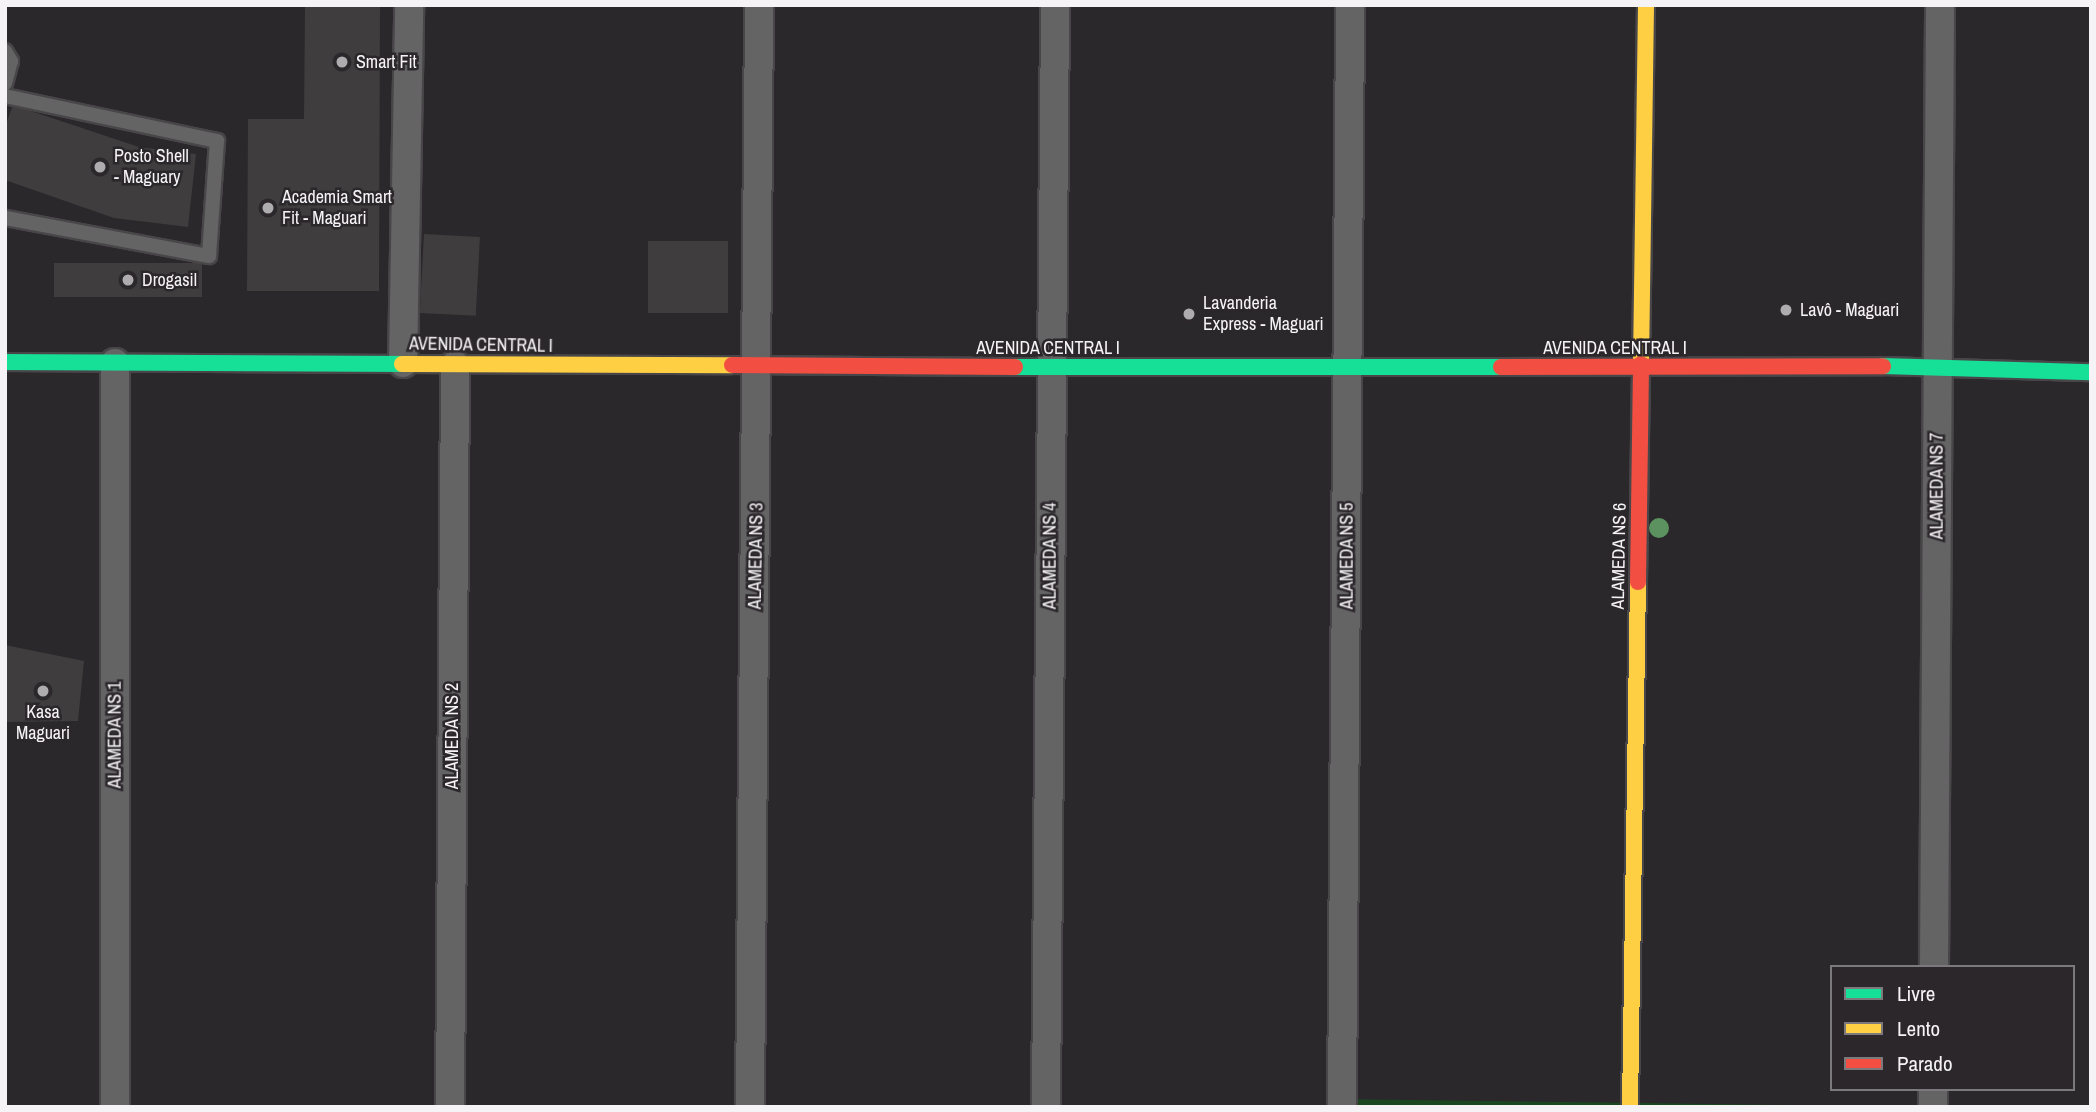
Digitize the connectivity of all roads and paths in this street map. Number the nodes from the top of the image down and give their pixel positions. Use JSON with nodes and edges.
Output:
{"nodes":[{"id":1,"x":409,"y":5,"type":"edge"},
{"id":2,"x":759,"y":5,"type":"edge"},
{"id":3,"x":1055,"y":5,"type":"edge"},
{"id":4,"x":1350,"y":5,"type":"edge"},
{"id":5,"x":1646,"y":5,"type":"edge"},
{"id":6,"x":1940,"y":5,"type":"edge"},
{"id":7,"x":5,"y":51,"type":"edge"},
{"id":8,"x":5,"y":83,"type":"edge"},
{"id":9,"x":5,"y":96,"type":"edge"},
{"id":10,"x":6,"y":223,"type":"edge"},
{"id":11,"x":5,"y":362,"type":"edge"},
{"id":12,"x":114,"y":363,"type":"junction"},
{"id":13,"x":402,"y":363,"type":"junction"},
{"id":14,"x":454,"y":365,"type":"junction"},
{"id":15,"x":757,"y":366,"type":"junction"},
{"id":16,"x":1938,"y":366,"type":"junction"},
{"id":17,"x":1052,"y":367,"type":"junction"},
{"id":18,"x":1642,"y":367,"type":"junction"},
{"id":19,"x":1349,"y":368,"type":"junction"},
{"id":20,"x":2091,"y":372,"type":"edge"},
{"id":21,"x":1934,"y":965,"type":"edge"},
{"id":22,"x":115,"y":1107,"type":"edge"},
{"id":23,"x":450,"y":1107,"type":"edge"},
{"id":24,"x":750,"y":1107,"type":"edge"},
{"id":25,"x":1046,"y":1107,"type":"edge"},
{"id":26,"x":1342,"y":1107,"type":"edge"},
{"id":27,"x":1630,"y":1107,"type":"edge"}],
"edges":[{"from":1,"to":13,"type":"street"},
{"from":2,"to":15,"type":"street","name":"ALAMEDA NS 3"},
{"from":3,"to":17,"type":"street","name":"ALAMEDA NS 4"},
{"from":4,"to":19,"type":"street","name":"ALAMEDA NS 5"},
{"from":5,"to":18,"type":"main road","name":"ALAMEDA NS 6"},
{"from":6,"to":16,"type":"street","name":"ALAMEDA NS 7"},
{"from":7,"to":8,"type":"lane"},
{"from":9,"to":10,"type":"lane"},
{"from":11,"to":12,"type":"main road","name":"AVENIDA CENTRAL I"},
{"from":12,"to":13,"type":"main road","name":"AVENIDA CENTRAL I"},
{"from":12,"to":22,"type":"street","name":"ALAMEDA NS 1"},
{"from":13,"to":14,"type":"main road","name":"AVENIDA CENTRAL I"},
{"from":14,"to":15,"type":"main road","name":"AVENIDA CENTRAL I"},
{"from":14,"to":23,"type":"street","name":"ALAMEDA NS 2"},
{"from":15,"to":17,"type":"main road","name":"AVENIDA CENTRAL I"},
{"from":15,"to":24,"type":"street","name":"ALAMEDA NS 3"},
{"from":16,"to":18,"type":"main road","name":"AVENIDA CENTRAL I"},
{"from":16,"to":20,"type":"main road","name":"AVENIDA CENTRAL I"},
{"from":16,"to":21,"type":"street","name":"ALAMEDA NS 7"},
{"from":17,"to":19,"type":"main road","name":"AVENIDA CENTRAL I"},
{"from":17,"to":25,"type":"street","name":"ALAMEDA NS 4"},
{"from":18,"to":19,"type":"main road","name":"AVENIDA CENTRAL I"},
{"from":18,"to":27,"type":"main road","name":"ALAMEDA NS 6"},
{"from":19,"to":26,"type":"street","name":"ALAMEDA NS 5"}]}
